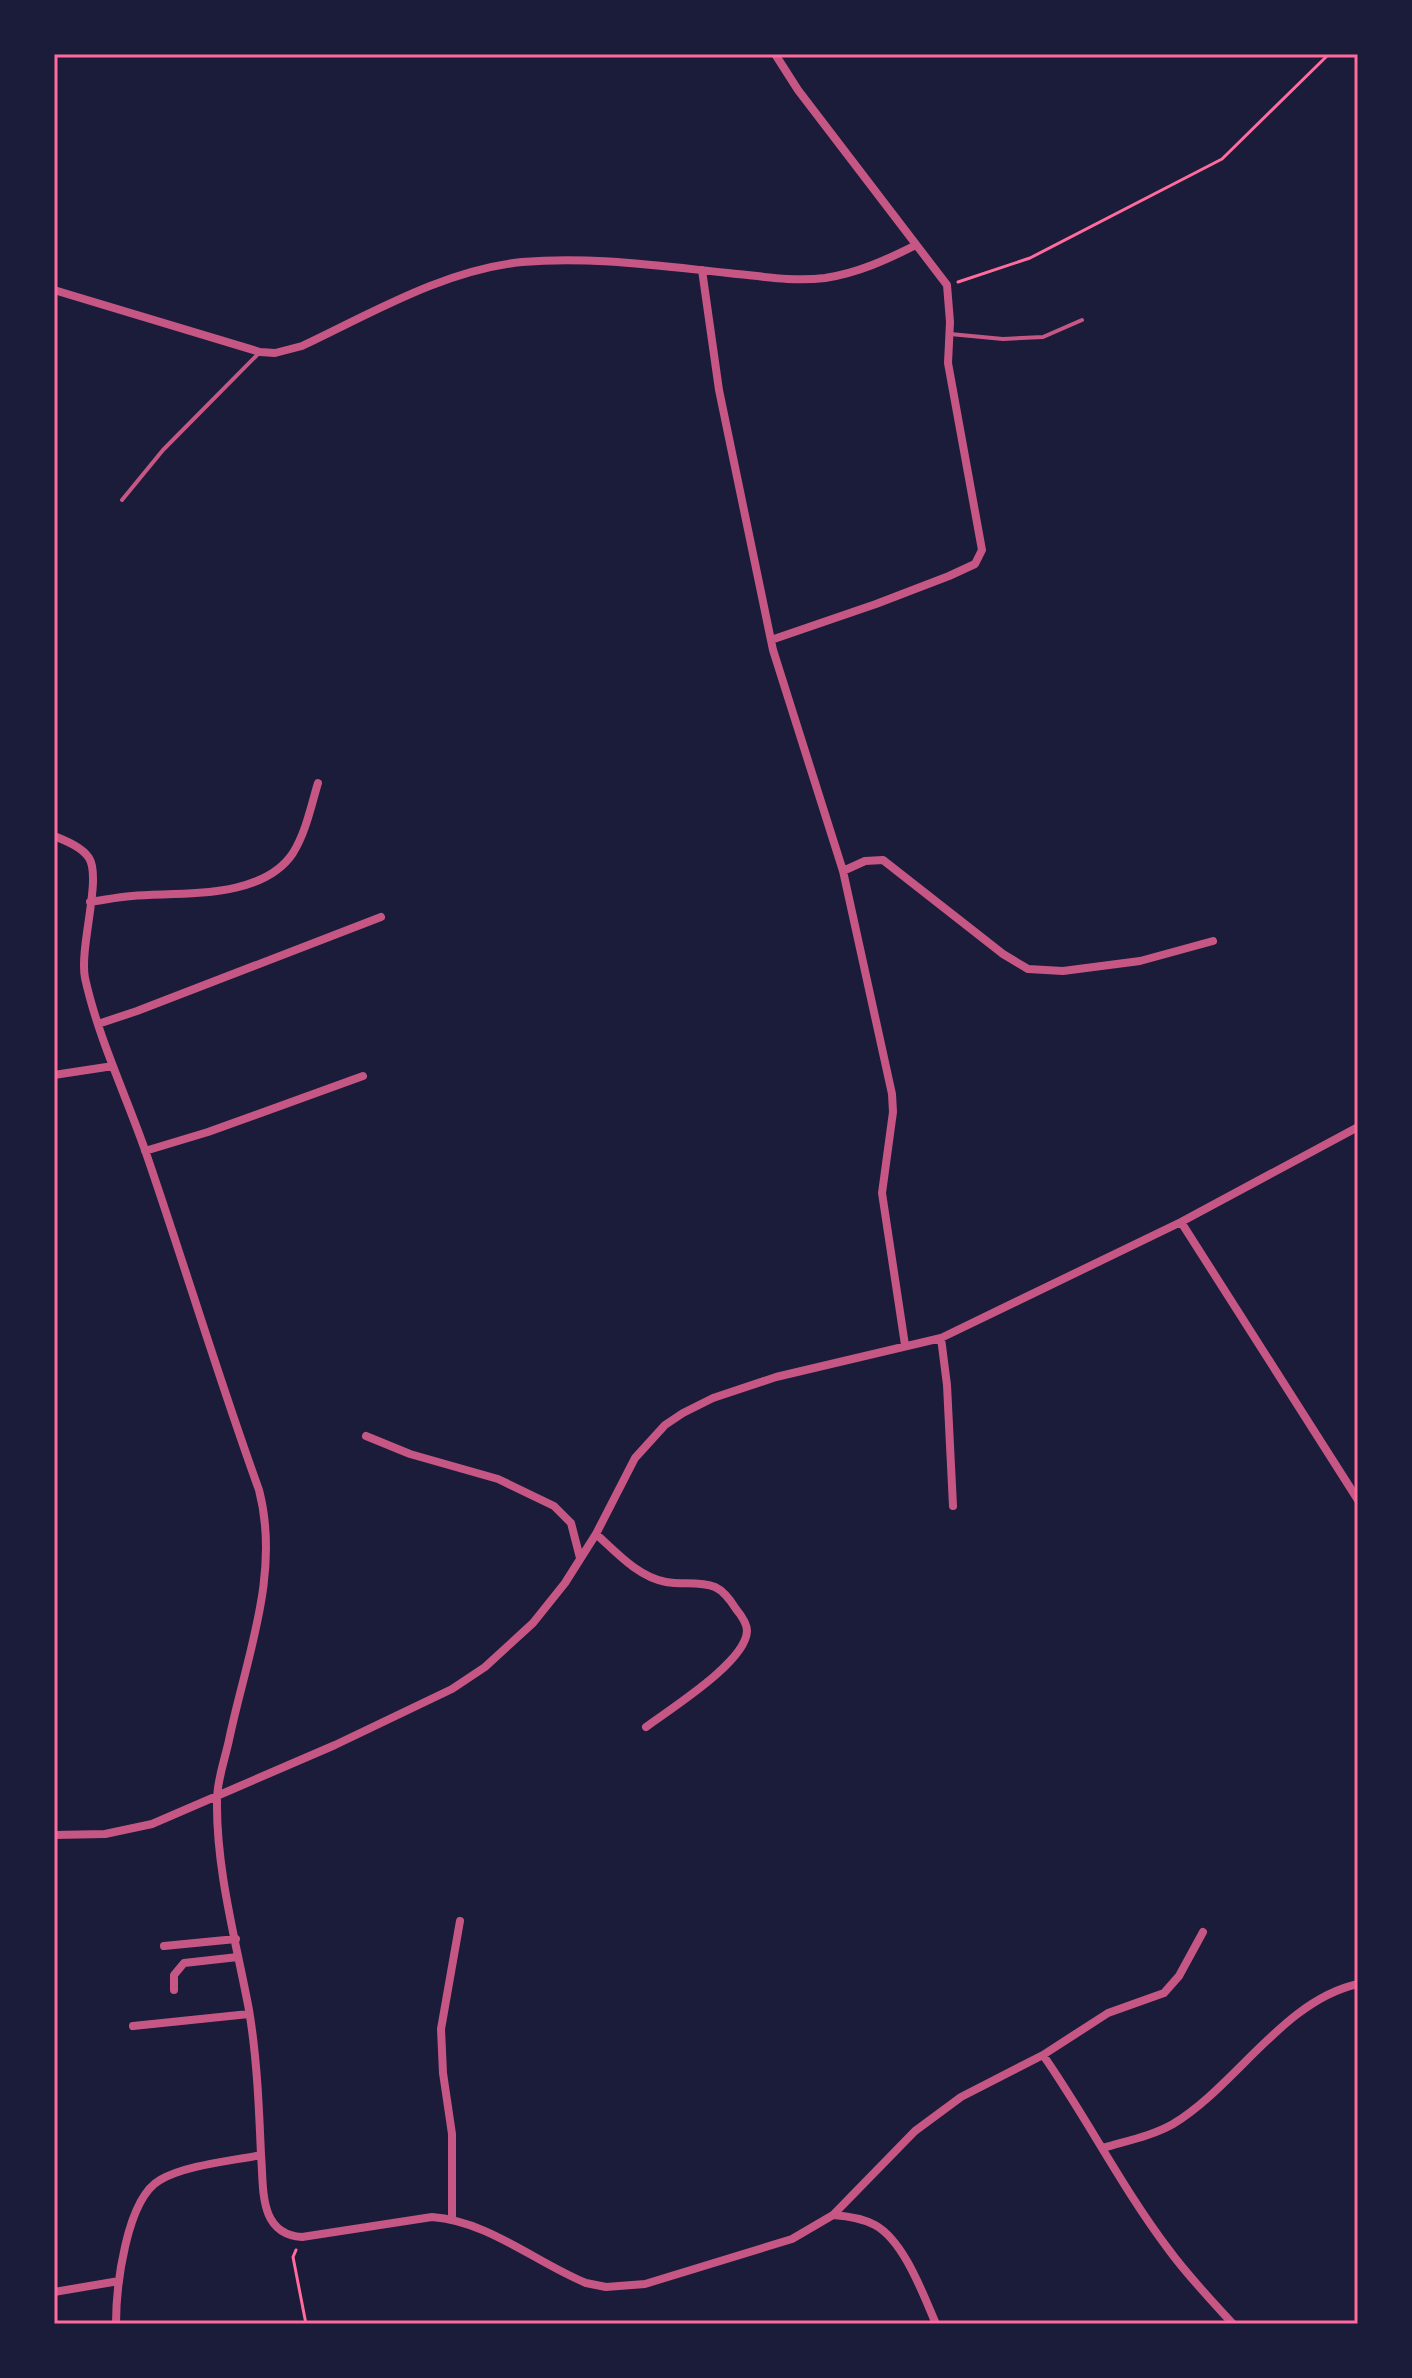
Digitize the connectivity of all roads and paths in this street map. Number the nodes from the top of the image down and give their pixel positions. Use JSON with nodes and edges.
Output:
{"nodes":[{"id":1,"x":775,"y":54,"type":"edge"},
{"id":2,"x":1329,"y":54,"type":"edge"},
{"id":3,"x":916,"y":245,"type":"junction"},
{"id":4,"x":702,"y":270,"type":"junction"},
{"id":5,"x":947,"y":285,"type":"junction"},
{"id":6,"x":54,"y":290,"type":"edge"},
{"id":7,"x":1082,"y":320,"type":"dead end"},
{"id":8,"x":948,"y":333,"type":"junction"},
{"id":9,"x":260,"y":352,"type":"junction"},
{"id":10,"x":122,"y":500,"type":"dead end"},
{"id":11,"x":771,"y":640,"type":"junction"},
{"id":12,"x":318,"y":783,"type":"dead end"},
{"id":13,"x":54,"y":836,"type":"edge"},
{"id":14,"x":843,"y":871,"type":"junction"},
{"id":15,"x":90,"y":902,"type":"junction"},
{"id":16,"x":381,"y":917,"type":"dead end"},
{"id":17,"x":1213,"y":941,"type":"dead end"},
{"id":18,"x":98,"y":1024,"type":"junction"},
{"id":19,"x":113,"y":1066,"type":"junction"},
{"id":20,"x":54,"y":1075,"type":"edge"},
{"id":21,"x":363,"y":1076,"type":"dead end"},
{"id":22,"x":1358,"y":1127,"type":"edge"},
{"id":23,"x":145,"y":1151,"type":"junction"},
{"id":24,"x":1181,"y":1222,"type":"junction"},
{"id":25,"x":941,"y":1338,"type":"junction"},
{"id":26,"x":905,"y":1345,"type":"junction"},
{"id":27,"x":366,"y":1436,"type":"dead end"},
{"id":28,"x":1358,"y":1500,"type":"edge"},
{"id":29,"x":953,"y":1506,"type":"dead end"},
{"id":30,"x":596,"y":1534,"type":"junction"},
{"id":31,"x":580,"y":1559,"type":"junction"},
{"id":32,"x":646,"y":1727,"type":"dead end"},
{"id":33,"x":217,"y":1796,"type":"junction"},
{"id":34,"x":54,"y":1835,"type":"edge"},
{"id":35,"x":460,"y":1921,"type":"dead end"},
{"id":36,"x":1203,"y":1932,"type":"dead end"},
{"id":37,"x":236,"y":1939,"type":"junction"},
{"id":38,"x":164,"y":1946,"type":"dead end"},
{"id":39,"x":238,"y":1957,"type":"junction"},
{"id":40,"x":1358,"y":1984,"type":"edge"},
{"id":41,"x":174,"y":1990,"type":"dead end"},
{"id":42,"x":249,"y":2014,"type":"junction"},
{"id":43,"x":133,"y":2026,"type":"dead end"},
{"id":44,"x":1043,"y":2055,"type":"junction"},
{"id":45,"x":1103,"y":2148,"type":"junction"},
{"id":46,"x":261,"y":2155,"type":"junction"},
{"id":47,"x":833,"y":2215,"type":"junction"},
{"id":48,"x":452,"y":2219,"type":"junction"},
{"id":49,"x":302,"y":2237,"type":"junction"},
{"id":50,"x":119,"y":2281,"type":"junction"},
{"id":51,"x":54,"y":2292,"type":"edge"},
{"id":52,"x":116,"y":2324,"type":"edge"},
{"id":53,"x":306,"y":2324,"type":"edge"},
{"id":54,"x":936,"y":2324,"type":"edge"},
{"id":55,"x":1233,"y":2324,"type":"edge"}],
"edges":[{"from":1,"to":3,"type":"street"},
{"from":2,"to":5,"type":"path"},
{"from":3,"to":4,"type":"street"},
{"from":3,"to":5,"type":"street"},
{"from":4,"to":9,"type":"street"},
{"from":4,"to":11,"type":"street"},
{"from":5,"to":8,"type":"street"},
{"from":6,"to":9,"type":"street"},
{"from":7,"to":8,"type":"lane"},
{"from":8,"to":11,"type":"street"},
{"from":9,"to":10,"type":"lane"},
{"from":11,"to":14,"type":"street"},
{"from":12,"to":15,"type":"street"},
{"from":13,"to":15,"type":"street"},
{"from":14,"to":17,"type":"street"},
{"from":14,"to":26,"type":"street"},
{"from":15,"to":18,"type":"street"},
{"from":16,"to":18,"type":"street"},
{"from":18,"to":19,"type":"street"},
{"from":19,"to":20,"type":"street"},
{"from":19,"to":23,"type":"street"},
{"from":21,"to":23,"type":"street"},
{"from":22,"to":24,"type":"street"},
{"from":23,"to":33,"type":"street"},
{"from":24,"to":25,"type":"street"},
{"from":24,"to":28,"type":"street"},
{"from":25,"to":26,"type":"street"},
{"from":25,"to":29,"type":"street"},
{"from":26,"to":30,"type":"street"},
{"from":27,"to":31,"type":"street"},
{"from":30,"to":31,"type":"street"},
{"from":30,"to":32,"type":"street"},
{"from":31,"to":33,"type":"street"},
{"from":33,"to":34,"type":"street"},
{"from":33,"to":37,"type":"street"},
{"from":35,"to":48,"type":"street"},
{"from":36,"to":44,"type":"street"},
{"from":37,"to":38,"type":"street"},
{"from":37,"to":39,"type":"street"},
{"from":39,"to":41,"type":"street"},
{"from":39,"to":42,"type":"street"},
{"from":40,"to":45,"type":"street"},
{"from":42,"to":43,"type":"street"},
{"from":42,"to":46,"type":"street"},
{"from":44,"to":45,"type":"street"},
{"from":44,"to":47,"type":"street"},
{"from":45,"to":55,"type":"street"},
{"from":46,"to":49,"type":"street"},
{"from":46,"to":50,"type":"street"},
{"from":47,"to":48,"type":"street"},
{"from":47,"to":54,"type":"street"},
{"from":48,"to":49,"type":"street"},
{"from":49,"to":53,"type":"path"},
{"from":50,"to":51,"type":"street"},
{"from":50,"to":52,"type":"street"}]}
